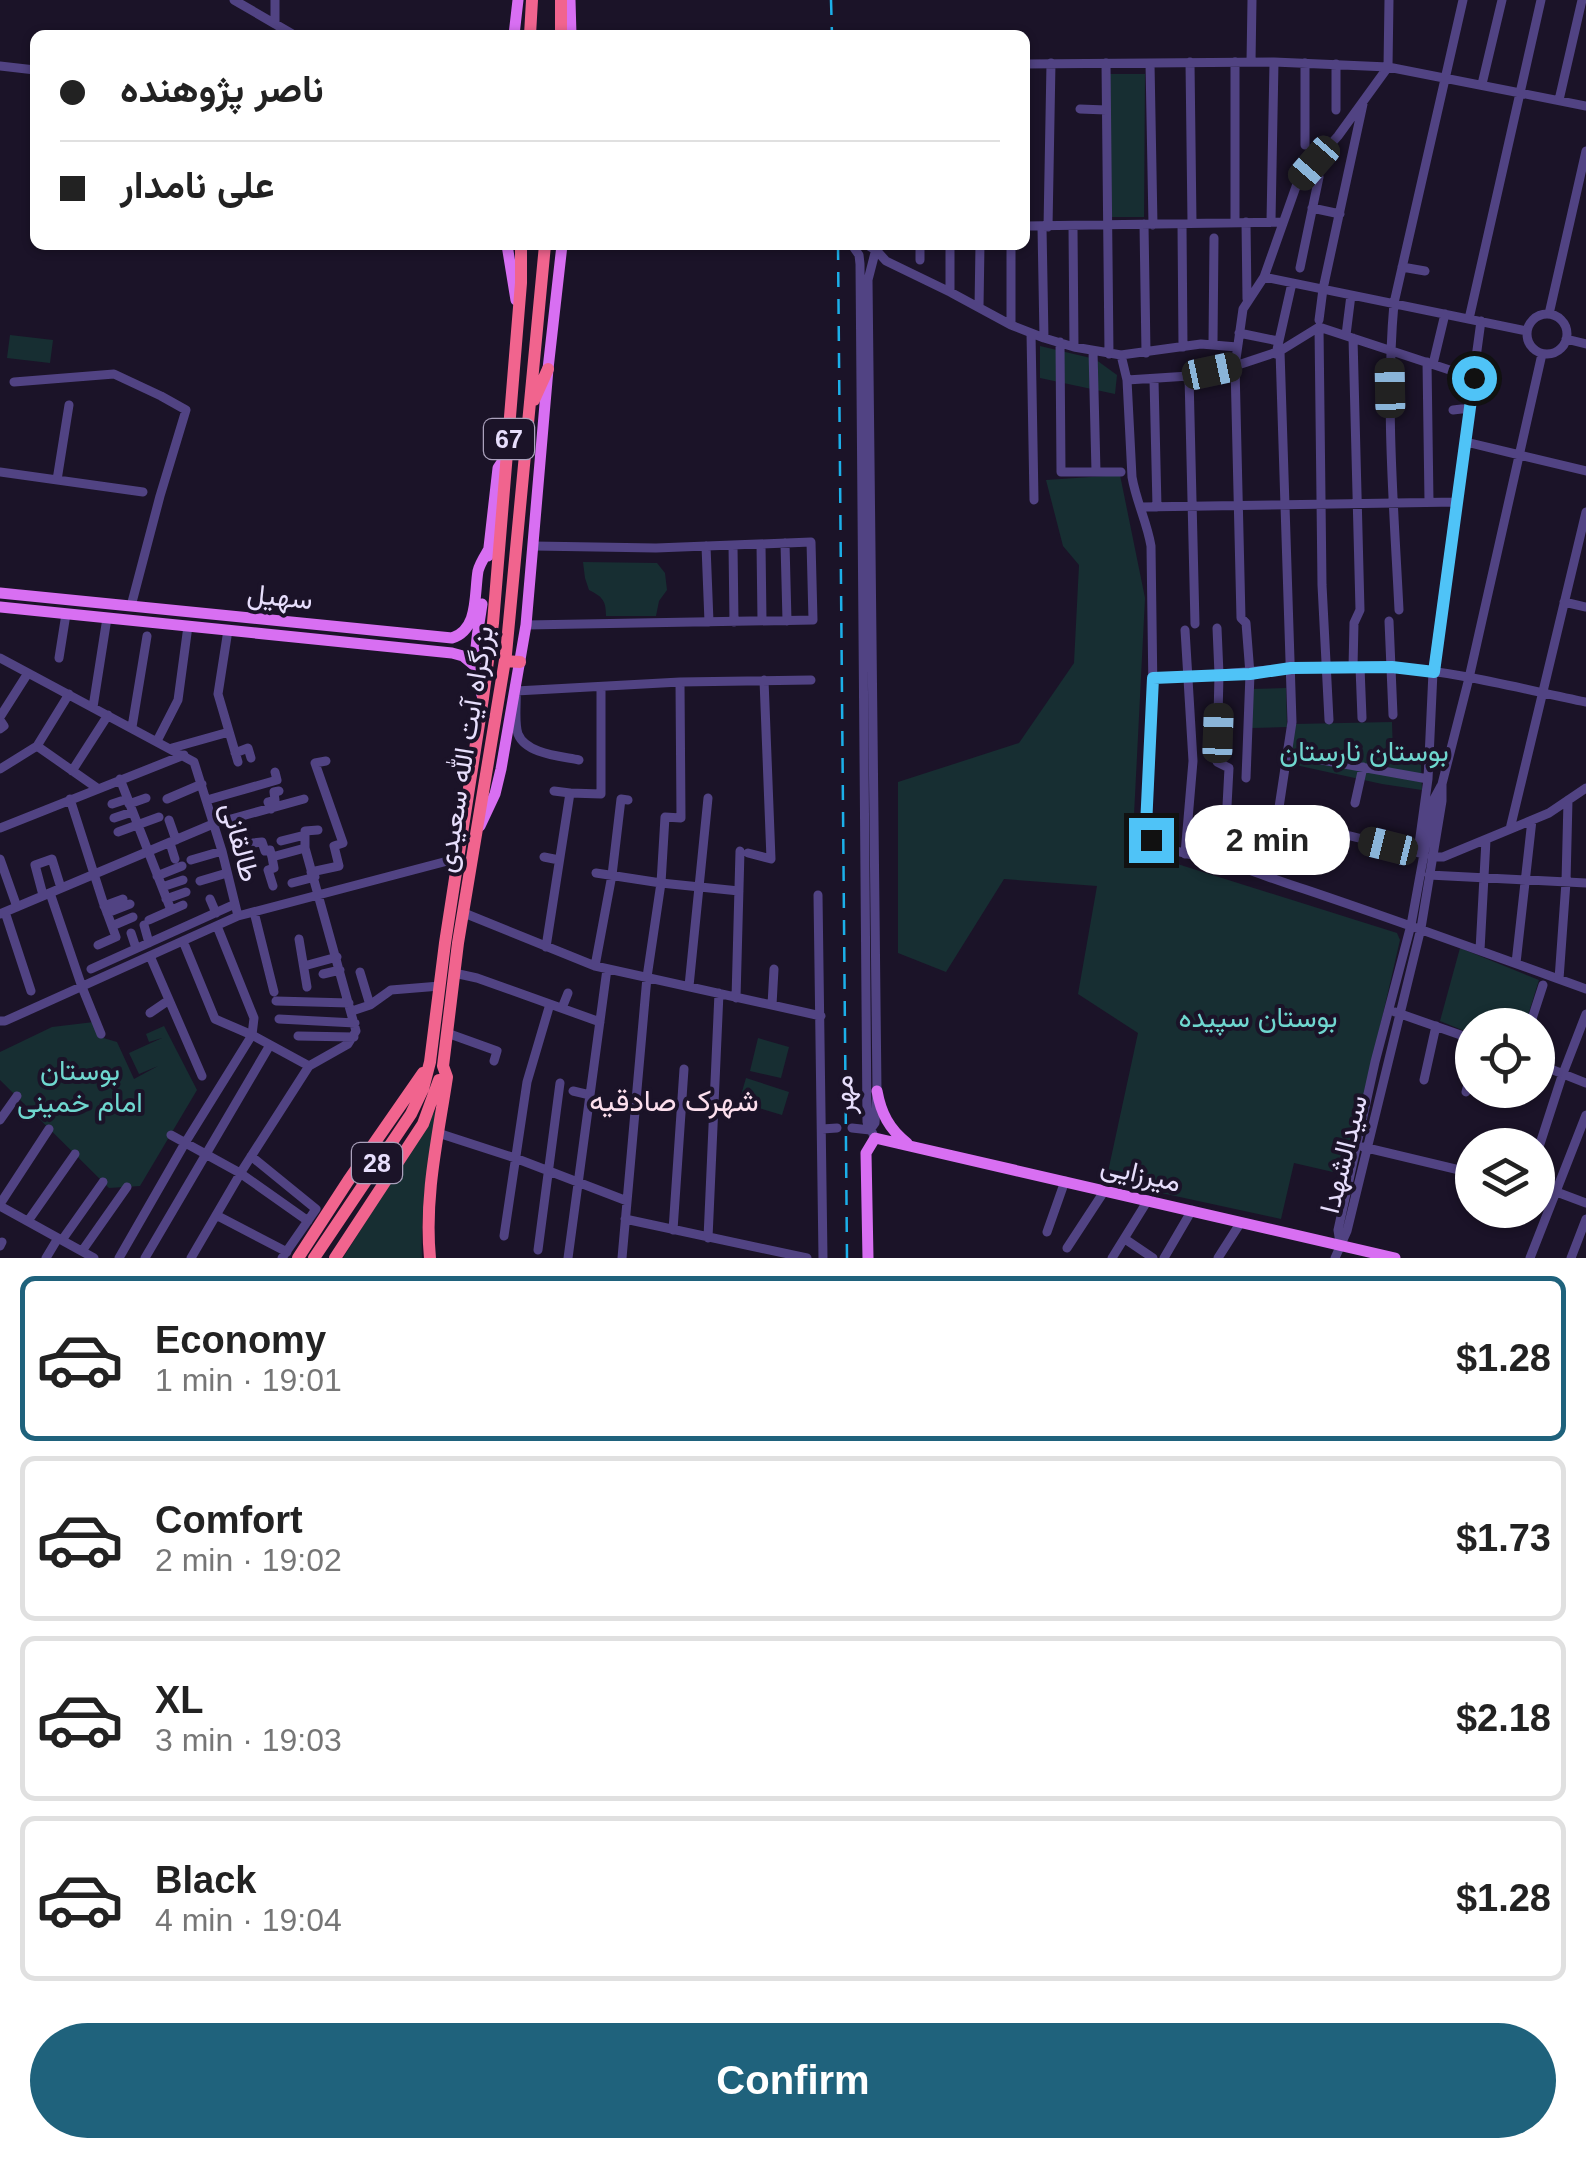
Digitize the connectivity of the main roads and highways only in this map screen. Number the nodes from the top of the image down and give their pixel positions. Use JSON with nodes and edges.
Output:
{"nodes":[{"id":1,"x":518,"y":0,"type":"edge"},
{"id":2,"x":532,"y":0,"type":"edge"},
{"id":3,"x":562,"y":0,"type":"edge"},
{"id":4,"x":570,"y":0,"type":"edge"},
{"id":5,"x":515,"y":30,"type":"edge"},
{"id":6,"x":530,"y":30,"type":"edge"},
{"id":7,"x":561,"y":30,"type":"edge"},
{"id":8,"x":572,"y":30,"type":"edge"},
{"id":9,"x":507,"y":250,"type":"edge"},
{"id":10,"x":521,"y":250,"type":"edge"},
{"id":11,"x":544,"y":250,"type":"edge"},
{"id":12,"x":561,"y":250,"type":"edge"},
{"id":13,"x":519,"y":315,"type":"junction"},
{"id":14,"x":548,"y":370,"type":"junction"},
{"id":15,"x":528,"y":411,"type":"junction"},
{"id":16,"x":508,"y":452,"type":"junction"},
{"id":17,"x":489,"y":548,"type":"junction"},
{"id":18,"x":0,"y":593,"type":"edge"},
{"id":19,"x":0,"y":607,"type":"edge"},
{"id":20,"x":452,"y":638,"type":"junction"},
{"id":21,"x":452,"y":653,"type":"junction"},
{"id":22,"x":505,"y":661,"type":"junction"},
{"id":23,"x":520,"y":662,"type":"junction"},
{"id":24,"x":475,"y":666,"type":"junction"},
{"id":25,"x":483,"y":698,"type":"junction"},
{"id":26,"x":478,"y":830,"type":"junction"},
{"id":27,"x":436,"y":1064,"type":"junction"},
{"id":28,"x":877,"y":1091,"type":"road end"},
{"id":29,"x":873,"y":1134,"type":"joint"},
{"id":30,"x":910,"y":1146,"type":"junction"},
{"id":31,"x":369,"y":1150,"type":"junction"},
{"id":32,"x":353,"y":1198,"type":"junction"},
{"id":33,"x":1338,"y":1252,"type":"edge"},
{"id":34,"x":1372,"y":1255,"type":"edge"},
{"id":35,"x":296,"y":1256,"type":"edge"},
{"id":36,"x":335,"y":1258,"type":"edge"},
{"id":37,"x":430,"y":1258,"type":"edge"},
{"id":38,"x":868,"y":1258,"type":"edge"},
{"id":39,"x":1395,"y":1258,"type":"edge"}],
"edges":[{"from":1,"to":5,"type":"main road"},
{"from":2,"to":6,"type":"highway"},
{"from":3,"to":7,"type":"highway"},
{"from":4,"to":8,"type":"main road"},
{"from":9,"to":13,"type":"main road"},
{"from":10,"to":13,"type":"highway","name":"بزرگراه آیت الله سعیدی","number":"67"},
{"from":11,"to":15,"type":"highway","name":"بزرگراه آیت الله سعیدی","number":"67"},
{"from":12,"to":14,"type":"main road"},
{"from":13,"to":16,"type":"highway","name":"بزرگراه آیت الله سعیدی","number":"67"},
{"from":14,"to":15,"type":"highway"},
{"from":14,"to":23,"type":"main road"},
{"from":15,"to":22,"type":"highway","name":"بزرگراه آیت الله سعیدی","number":"67"},
{"from":16,"to":17,"type":"main road"},
{"from":16,"to":25,"type":"highway","name":"بزرگراه آیت الله سعیدی","number":"67"},
{"from":17,"to":20,"type":"main road"},
{"from":17,"to":24,"type":"main road"},
{"from":18,"to":20,"type":"main road","name":"سهیل"},
{"from":19,"to":21,"type":"main road","name":"سهیل"},
{"from":20,"to":21,"type":"main road"},
{"from":21,"to":24,"type":"main road","name":"سهیل"},
{"from":22,"to":23,"type":"highway"},
{"from":22,"to":26,"type":"highway","name":"بزرگراه آیت الله سعیدی","number":"67"},
{"from":23,"to":26,"type":"main road"},
{"from":24,"to":25,"type":"main road"},
{"from":25,"to":27,"type":"highway","name":"بزرگراه آیت الله سعیدی","number":"67"},
{"from":26,"to":27,"type":"highway","name":"بزرگراه آیت الله سعیدی","number":"67"},
{"from":27,"to":31,"type":"highway"},
{"from":27,"to":32,"type":"highway","number":"28"},
{"from":27,"to":36,"type":"highway","number":"28"},
{"from":27,"to":37,"type":"highway","name":"بزرگراه آیت الله سعیدی","number":"67"},
{"from":28,"to":30,"type":"main road"},
{"from":29,"to":30,"type":"main road","name":"میرزایی"},
{"from":29,"to":38,"type":"main road","name":"مهر"},
{"from":30,"to":33,"type":"main road","name":"میرزایی"},
{"from":31,"to":32,"type":"highway"},
{"from":31,"to":35,"type":"highway"},
{"from":32,"to":35,"type":"highway","number":"28"},
{"from":33,"to":34,"type":"main road","name":"میرزایی"},
{"from":34,"to":39,"type":"main road","name":"میرزایی"}]}
